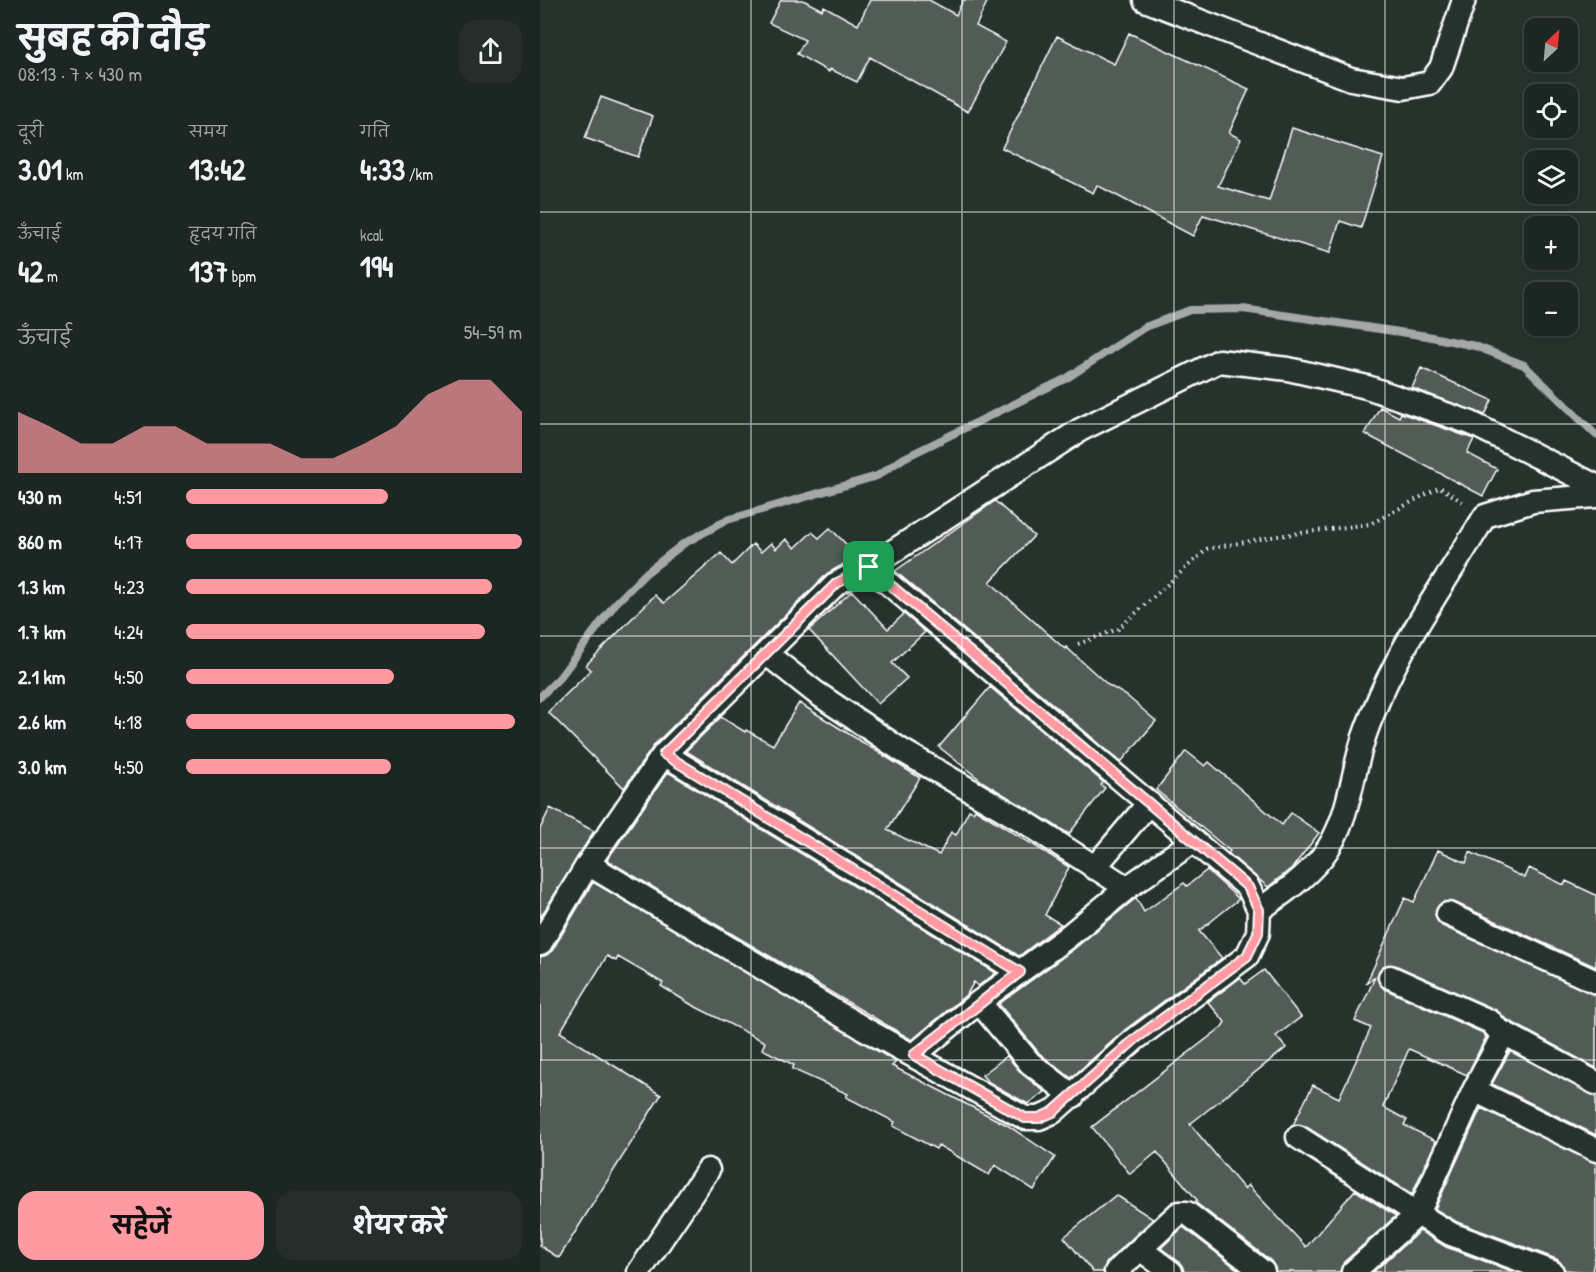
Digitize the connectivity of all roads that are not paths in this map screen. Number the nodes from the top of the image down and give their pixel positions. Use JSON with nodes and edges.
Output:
{"nodes":[{"id":1,"x":1145,"y":0,"type":"edge"},
{"id":2,"x":1464,"y":0,"type":"edge"},
{"id":3,"x":1596,"y":486,"type":"edge"},
{"id":4,"x":1596,"y":496,"type":"edge"},
{"id":5,"x":869,"y":567,"type":"junction"},
{"id":6,"x":767,"y":654,"type":"junction"},
{"id":7,"x":664,"y":754,"type":"junction"},
{"id":8,"x":1149,"y":804,"type":"junction"},
{"id":9,"x":1192,"y":842,"type":"junction"},
{"id":10,"x":588,"y":864,"type":"junction"},
{"id":11,"x":1094,"y":868,"type":"junction"},
{"id":12,"x":1126,"y":888,"type":"junction"},
{"id":13,"x":1259,"y":910,"type":"junction"},
{"id":14,"x":1448,"y":914,"type":"dead end"},
{"id":15,"x":540,"y":944,"type":"edge"},
{"id":16,"x":1020,"y":972,"type":"junction"},
{"id":17,"x":1390,"y":977,"type":"dead end"},
{"id":18,"x":1596,"y":982,"type":"edge"},
{"id":19,"x":979,"y":1002,"type":"junction"},
{"id":20,"x":1504,"y":1033,"type":"junction"},
{"id":21,"x":914,"y":1055,"type":"junction"},
{"id":22,"x":1596,"y":1083,"type":"edge"},
{"id":23,"x":1474,"y":1090,"type":"junction"},
{"id":24,"x":1073,"y":1096,"type":"junction"},
{"id":25,"x":1298,"y":1137,"type":"dead end"},
{"id":26,"x":1596,"y":1150,"type":"edge"},
{"id":27,"x":708,"y":1170,"type":"dead end"},
{"id":28,"x":1418,"y":1214,"type":"junction"},
{"id":29,"x":1140,"y":1249,"type":"junction"},
{"id":30,"x":639,"y":1272,"type":"edge"},
{"id":31,"x":1116,"y":1272,"type":"edge"},
{"id":32,"x":1171,"y":1272,"type":"edge"},
{"id":33,"x":1263,"y":1272,"type":"edge"},
{"id":34,"x":1353,"y":1272,"type":"edge"},
{"id":35,"x":1552,"y":1272,"type":"edge"}],
"edges":[{"from":1,"to":2,"type":"street"},
{"from":3,"to":5,"type":"street"},
{"from":4,"to":13,"type":"street"},
{"from":5,"to":6,"type":"street"},
{"from":5,"to":8,"type":"street"},
{"from":6,"to":7,"type":"street"},
{"from":6,"to":11,"type":"street"},
{"from":7,"to":10,"type":"street"},
{"from":7,"to":16,"type":"street"},
{"from":8,"to":9,"type":"street"},
{"from":8,"to":11,"type":"street"},
{"from":9,"to":12,"type":"street"},
{"from":9,"to":13,"type":"street"},
{"from":10,"to":15,"type":"street"},
{"from":10,"to":21,"type":"street"},
{"from":11,"to":12,"type":"street"},
{"from":12,"to":16,"type":"street"},
{"from":13,"to":24,"type":"street"},
{"from":14,"to":18,"type":"street"},
{"from":16,"to":19,"type":"street"},
{"from":17,"to":20,"type":"street"},
{"from":19,"to":21,"type":"street"},
{"from":19,"to":24,"type":"street"},
{"from":20,"to":22,"type":"street"},
{"from":20,"to":23,"type":"street"},
{"from":21,"to":24,"type":"street"},
{"from":23,"to":26,"type":"street"},
{"from":23,"to":28,"type":"street"},
{"from":25,"to":28,"type":"street"},
{"from":27,"to":30,"type":"street"},
{"from":28,"to":34,"type":"street"},
{"from":28,"to":35,"type":"street"},
{"from":29,"to":31,"type":"street"},
{"from":29,"to":32,"type":"street"},
{"from":29,"to":33,"type":"street"}]}
